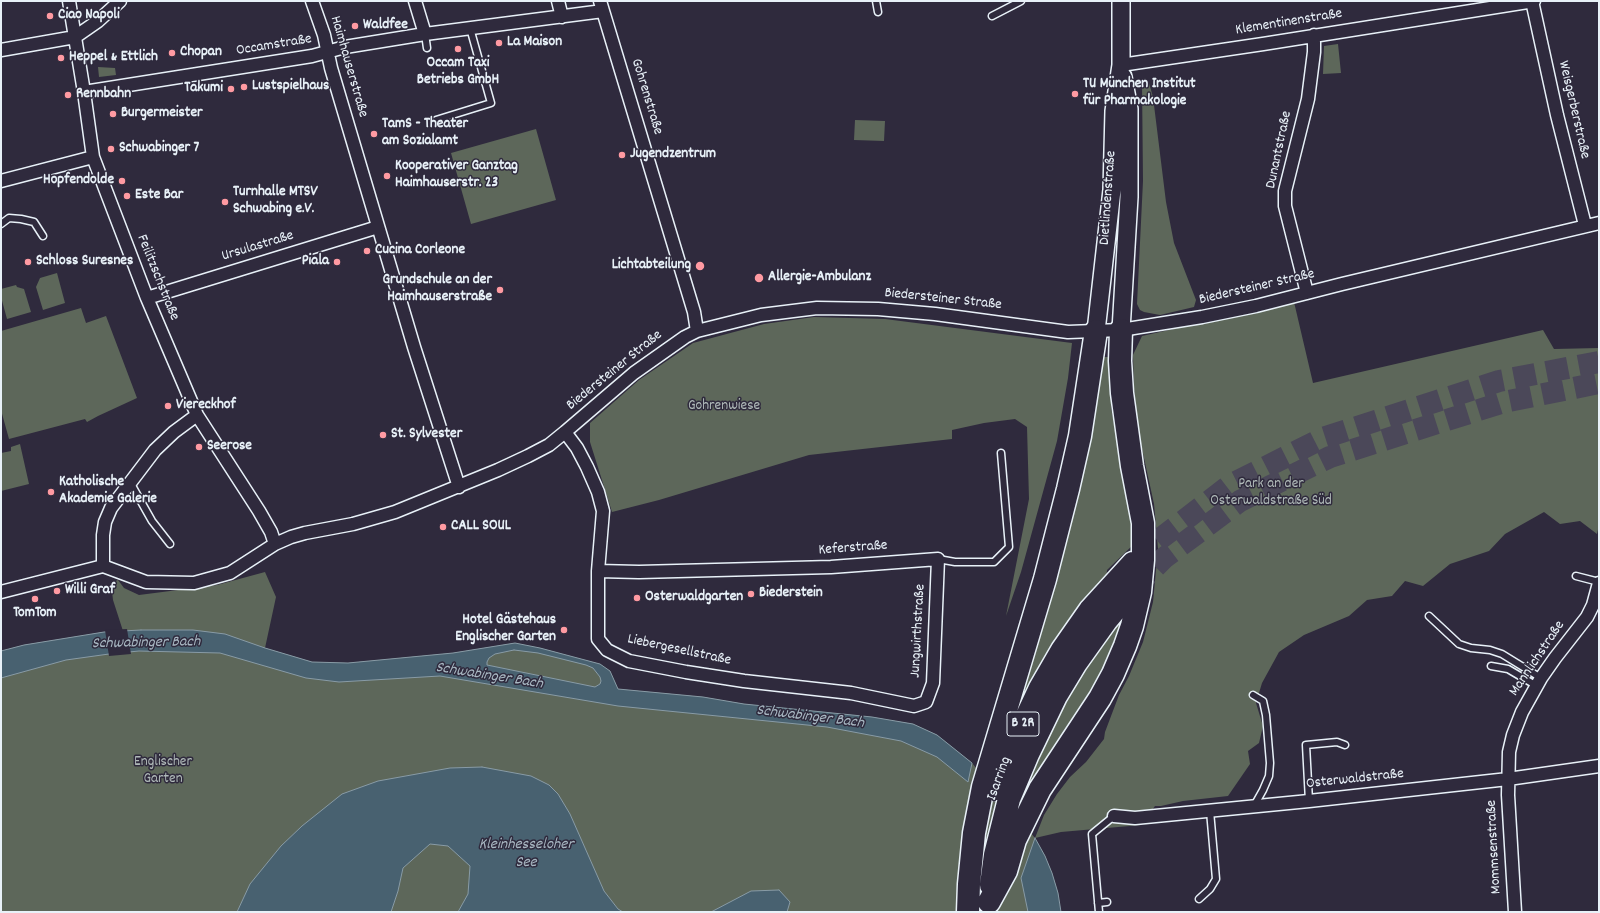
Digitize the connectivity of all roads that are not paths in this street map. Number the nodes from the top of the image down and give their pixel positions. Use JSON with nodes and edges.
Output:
{"nodes":[{"id":1,"x":69,"y":1,"type":"edge"},
{"id":2,"x":120,"y":1,"type":"edge"},
{"id":3,"x":312,"y":1,"type":"edge"},
{"id":4,"x":415,"y":1,"type":"edge"},
{"id":5,"x":558,"y":1,"type":"edge"},
{"id":6,"x":876,"y":1,"type":"edge"},
{"id":7,"x":1021,"y":1,"type":"edge"},
{"id":8,"x":1121,"y":1,"type":"edge"},
{"id":9,"x":1533,"y":1,"type":"edge"},
{"id":10,"x":601,"y":6,"type":"edge"},
{"id":11,"x":878,"y":12,"type":"dead end"},
{"id":12,"x":992,"y":16,"type":"dead end"},
{"id":13,"x":562,"y":17,"type":"junction"},
{"id":14,"x":470,"y":28,"type":"junction"},
{"id":15,"x":425,"y":34,"type":"junction"},
{"id":16,"x":1314,"y":35,"type":"junction"},
{"id":17,"x":75,"y":38,"type":"junction"},
{"id":18,"x":427,"y":48,"type":"dead end"},
{"id":19,"x":1,"y":50,"type":"edge"},
{"id":20,"x":328,"y":52,"type":"junction"},
{"id":21,"x":1121,"y":65,"type":"junction"},
{"id":22,"x":84,"y":92,"type":"junction"},
{"id":23,"x":436,"y":120,"type":"dead end"},
{"id":24,"x":93,"y":157,"type":"junction"},
{"id":25,"x":1,"y":181,"type":"edge"},
{"id":26,"x":1599,"y":223,"type":"edge"},
{"id":27,"x":1,"y":224,"type":"edge"},
{"id":28,"x":1585,"y":225,"type":"junction"},
{"id":29,"x":378,"y":227,"type":"junction"},
{"id":30,"x":43,"y":236,"type":"dead end"},
{"id":31,"x":1307,"y":293,"type":"junction"},
{"id":32,"x":147,"y":298,"type":"junction"},
{"id":33,"x":1121,"y":330,"type":"junction"},
{"id":34,"x":697,"y":331,"type":"junction"},
{"id":35,"x":1096,"y":331,"type":"junction"},
{"id":36,"x":197,"y":415,"type":"junction"},
{"id":37,"x":565,"y":432,"type":"junction"},
{"id":38,"x":1001,"y":453,"type":"dead end"},
{"id":39,"x":130,"y":482,"type":"junction"},
{"id":40,"x":459,"y":487,"type":"junction"},
{"id":41,"x":170,"y":544,"type":"dead end"},
{"id":42,"x":275,"y":544,"type":"junction"},
{"id":43,"x":938,"y":559,"type":"junction"},
{"id":44,"x":1133,"y":563,"type":"tunnel mouth"},
{"id":45,"x":103,"y":566,"type":"junction"},
{"id":46,"x":598,"y":571,"type":"junction"},
{"id":47,"x":1576,"y":576,"type":"dead end"},
{"id":48,"x":1599,"y":582,"type":"edge"},
{"id":49,"x":1,"y":592,"type":"edge"},
{"id":50,"x":1130,"y":592,"type":"tunnel mouth"},
{"id":51,"x":1429,"y":616,"type":"dead end"},
{"id":52,"x":1491,"y":666,"type":"dead end"},
{"id":53,"x":1539,"y":682,"type":"junction"},
{"id":54,"x":1254,"y":694,"type":"dead end"},
{"id":55,"x":926,"y":702,"type":"joint"},
{"id":56,"x":1345,"y":745,"type":"dead end"},
{"id":57,"x":1599,"y":766,"type":"edge"},
{"id":58,"x":1508,"y":779,"type":"junction"},
{"id":59,"x":1310,"y":801,"type":"junction"},
{"id":60,"x":1254,"y":807,"type":"junction"},
{"id":61,"x":1210,"y":811,"type":"junction"},
{"id":62,"x":1114,"y":816,"type":"joint"},
{"id":63,"x":1199,"y":899,"type":"dead end"},
{"id":64,"x":1107,"y":902,"type":"dead end"},
{"id":65,"x":1098,"y":903,"type":"junction"},
{"id":66,"x":988,"y":907,"type":"edge"},
{"id":67,"x":969,"y":912,"type":"edge"},
{"id":68,"x":1098,"y":912,"type":"edge"},
{"id":69,"x":1515,"y":912,"type":"edge"}],
"edges":[{"from":1,"to":17,"type":"street","name":"Feilitzschstraße"},
{"from":2,"to":17,"type":"street"},
{"from":3,"to":20,"type":"street","name":"Haimhauserstraße"},
{"from":4,"to":15,"type":"street"},
{"from":5,"to":13,"type":"street"},
{"from":6,"to":11,"type":"lane"},
{"from":7,"to":12,"type":"lane"},
{"from":8,"to":21,"type":"main road","name":"Dietlindenstraße"},
{"from":9,"to":16,"type":"street","name":"Klementinenstraße"},
{"from":9,"to":28,"type":"street","name":"Weisgerberstraße"},
{"from":10,"to":13,"type":"street","name":"Occamstraße"},
{"from":10,"to":34,"type":"street","name":"Gohrenstraße"},
{"from":13,"to":14,"type":"street","name":"Occamstraße"},
{"from":14,"to":15,"type":"street","name":"Occamstraße"},
{"from":14,"to":23,"type":"lane"},
{"from":15,"to":18,"type":"lane"},
{"from":15,"to":20,"type":"street","name":"Occamstraße"},
{"from":16,"to":21,"type":"street","name":"Klementinenstraße"},
{"from":16,"to":31,"type":"street","name":"Dunantstraße"},
{"from":17,"to":19,"type":"street"},
{"from":17,"to":22,"type":"street","name":"Feilitzschstraße"},
{"from":20,"to":22,"type":"street","name":"Occamstraße"},
{"from":20,"to":29,"type":"street","name":"Haimhauserstraße"},
{"from":21,"to":33,"type":"main road","name":"Dietlindenstraße"},
{"from":21,"to":35,"type":"main road","name":"Dietlindenstraße"},
{"from":22,"to":24,"type":"street","name":"Feilitzschstraße"},
{"from":24,"to":25,"type":"street"},
{"from":24,"to":32,"type":"street","name":"Feilitzschstraße"},
{"from":26,"to":28,"type":"street","name":"Biedersteiner Straße"},
{"from":27,"to":30,"type":"lane"},
{"from":28,"to":31,"type":"street","name":"Biedersteiner Straße"},
{"from":29,"to":32,"type":"street","name":"Ursulastraße"},
{"from":29,"to":40,"type":"street","name":"Haimhauserstraße"},
{"from":31,"to":33,"type":"street","name":"Biedersteiner Straße"},
{"from":32,"to":36,"type":"street","name":"Feilitzschstraße"},
{"from":33,"to":35,"type":"street","name":"Biedersteiner Straße"},
{"from":33,"to":66,"type":"highway"},
{"from":34,"to":35,"type":"street","name":"Biedersteiner Straße"},
{"from":34,"to":37,"type":"street","name":"Biedersteiner Straße"},
{"from":35,"to":67,"type":"highway"},
{"from":36,"to":39,"type":"street"},
{"from":36,"to":42,"type":"street","name":"Feilitzschstraße"},
{"from":37,"to":40,"type":"street","name":"Biedersteiner Straße"},
{"from":37,"to":46,"type":"street","name":"Liebergesellstraße"},
{"from":38,"to":43,"type":"lane","name":"Keferstraße"},
{"from":39,"to":41,"type":"lane"},
{"from":39,"to":45,"type":"street"},
{"from":40,"to":42,"type":"street","name":"Biedersteiner Straße"},
{"from":42,"to":45,"type":"street","name":"Biedersteiner Straße"},
{"from":43,"to":46,"type":"street","name":"Keferstraße"},
{"from":43,"to":55,"type":"street","name":"Jungwirthstraße"},
{"from":44,"to":67,"type":"highway","name":"Isarring","number":"B 2R"},
{"from":45,"to":49,"type":"street"},
{"from":46,"to":55,"type":"street","name":"Liebergesellstraße"},
{"from":47,"to":48,"type":"lane"},
{"from":48,"to":53,"type":"street","name":"Mannlichstraße"},
{"from":50,"to":66,"type":"highway","name":"Isarring","number":"B 2R"},
{"from":51,"to":53,"type":"lane"},
{"from":52,"to":53,"type":"lane"},
{"from":53,"to":58,"type":"street","name":"Mannlichstraße"},
{"from":54,"to":60,"type":"lane"},
{"from":56,"to":59,"type":"lane"},
{"from":57,"to":58,"type":"street","name":"Osterwaldstraße"},
{"from":58,"to":59,"type":"street","name":"Osterwaldstraße"},
{"from":58,"to":69,"type":"street","name":"Mommsenstraße"},
{"from":59,"to":60,"type":"street","name":"Osterwaldstraße"},
{"from":60,"to":61,"type":"street","name":"Osterwaldstraße"},
{"from":61,"to":62,"type":"street","name":"Osterwaldstraße"},
{"from":61,"to":63,"type":"lane"},
{"from":62,"to":65,"type":"lane"},
{"from":64,"to":65,"type":"lane"},
{"from":65,"to":68,"type":"lane"}]}
